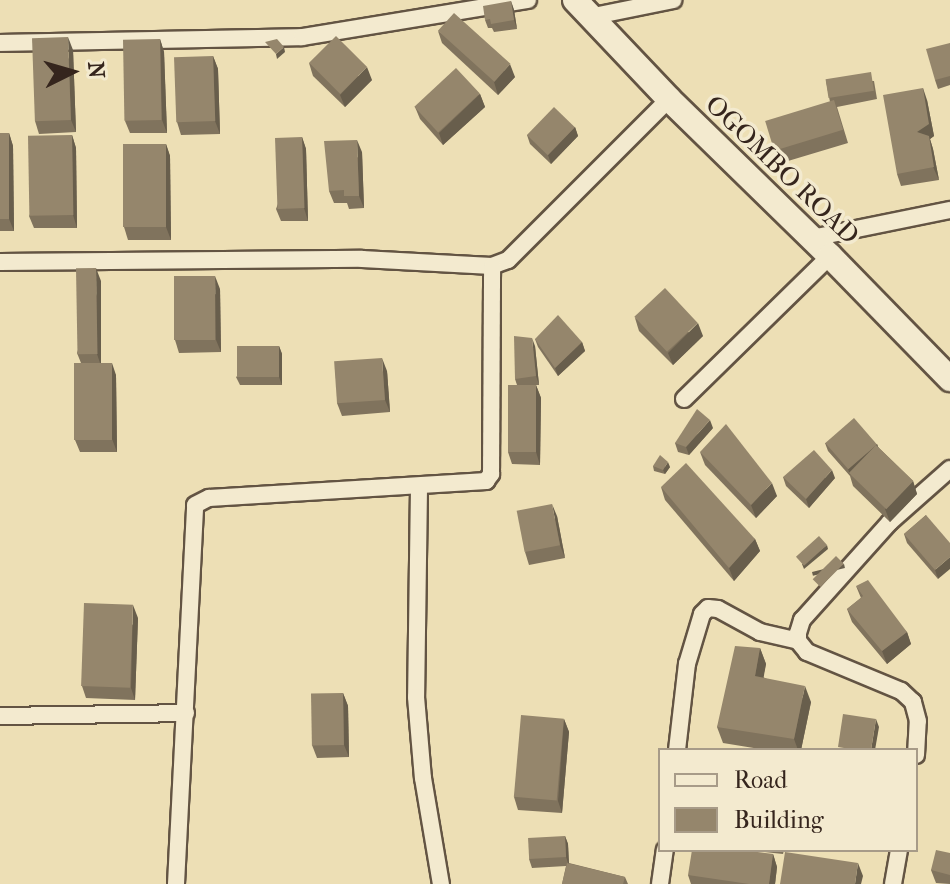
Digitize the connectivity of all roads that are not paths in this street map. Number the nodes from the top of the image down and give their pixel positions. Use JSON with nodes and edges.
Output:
{"nodes":[{"id":1,"x":528,"y":0,"type":"edge"},
{"id":2,"x":673,"y":0,"type":"edge"},
{"id":3,"x":584,"y":8,"type":"edge"},
{"id":4,"x":0,"y":43,"type":"edge"},
{"id":5,"x":669,"y":99,"type":"junction"},
{"id":6,"x":950,"y":210,"type":"edge"},
{"id":7,"x":812,"y":238,"type":"junction"},
{"id":8,"x":830,"y":256,"type":"junction"},
{"id":9,"x":0,"y":262,"type":"edge"},
{"id":10,"x":492,"y":266,"type":"junction"},
{"id":11,"x":950,"y":379,"type":"edge"},
{"id":12,"x":684,"y":399,"type":"dead end"},
{"id":13,"x":950,"y":469,"type":"edge"},
{"id":14,"x":419,"y":488,"type":"junction"},
{"id":15,"x":798,"y":641,"type":"junction"},
{"id":16,"x":186,"y":713,"type":"junction"},
{"id":17,"x":0,"y":716,"type":"edge"},
{"id":18,"x":677,"y":748,"type":"edge"},
{"id":19,"x":916,"y":748,"type":"edge"},
{"id":20,"x":665,"y":852,"type":"edge"},
{"id":21,"x":899,"y":852,"type":"edge"},
{"id":22,"x":176,"y":884,"type":"edge"},
{"id":23,"x":441,"y":884,"type":"edge"},
{"id":24,"x":660,"y":884,"type":"edge"},
{"id":25,"x":893,"y":884,"type":"edge"}],
"edges":[{"from":1,"to":4,"type":"street"},
{"from":2,"to":3,"type":"street"},
{"from":3,"to":5,"type":"main road","name":"OGOMBO ROAD"},
{"from":5,"to":7,"type":"main road","name":"OGOMBO ROAD"},
{"from":5,"to":10,"type":"street"},
{"from":6,"to":7,"type":"street"},
{"from":7,"to":8,"type":"main road","name":"OGOMBO ROAD"},
{"from":8,"to":11,"type":"main road","name":"OGOMBO ROAD"},
{"from":8,"to":12,"type":"street"},
{"from":9,"to":10,"type":"street"},
{"from":10,"to":14,"type":"street"},
{"from":13,"to":15,"type":"street"},
{"from":14,"to":16,"type":"street"},
{"from":14,"to":23,"type":"street"},
{"from":15,"to":18,"type":"street"},
{"from":15,"to":19,"type":"street"},
{"from":16,"to":17,"type":"street"},
{"from":16,"to":22,"type":"street"},
{"from":20,"to":24,"type":"street"},
{"from":21,"to":25,"type":"street"}]}
